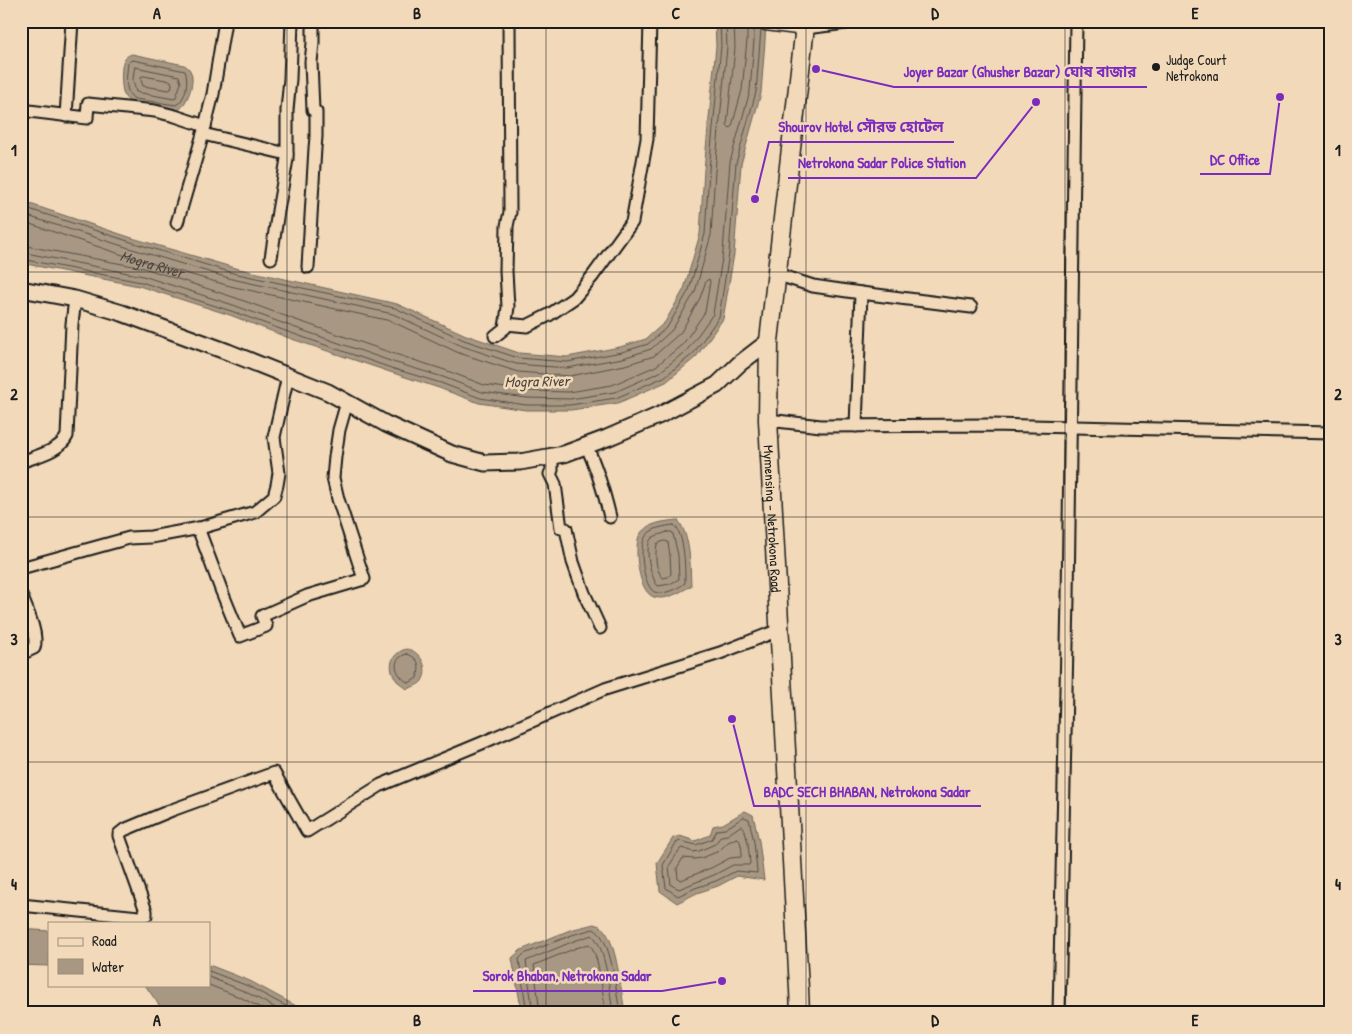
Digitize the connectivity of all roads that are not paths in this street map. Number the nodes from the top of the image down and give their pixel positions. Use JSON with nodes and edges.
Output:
{"nodes":[{"id":1,"x":72,"y":21,"type":"edge"},
{"id":2,"x":225,"y":21,"type":"edge"},
{"id":3,"x":292,"y":21,"type":"edge"},
{"id":4,"x":313,"y":21,"type":"edge"},
{"id":5,"x":509,"y":21,"type":"edge"},
{"id":6,"x":650,"y":21,"type":"edge"},
{"id":7,"x":766,"y":21,"type":"edge"},
{"id":8,"x":1076,"y":21,"type":"edge"},
{"id":9,"x":836,"y":22,"type":"edge"},
{"id":10,"x":805,"y":26,"type":"junction"},
{"id":11,"x":21,"y":110,"type":"edge"},
{"id":12,"x":66,"y":116,"type":"junction"},
{"id":13,"x":204,"y":130,"type":"junction"},
{"id":14,"x":287,"y":154,"type":"junction"},
{"id":15,"x":177,"y":223,"type":"dead end"},
{"id":16,"x":271,"y":258,"type":"dead end"},
{"id":17,"x":308,"y":267,"type":"dead end"},
{"id":18,"x":776,"y":274,"type":"junction"},
{"id":19,"x":21,"y":289,"type":"edge"},
{"id":20,"x":860,"y":294,"type":"junction"},
{"id":21,"x":75,"y":299,"type":"junction"},
{"id":22,"x":970,"y":307,"type":"dead end"},
{"id":23,"x":506,"y":324,"type":"junction"},
{"id":24,"x":496,"y":336,"type":"dead end"},
{"id":25,"x":769,"y":341,"type":"junction"},
{"id":26,"x":288,"y":376,"type":"junction"},
{"id":27,"x":347,"y":402,"type":"junction"},
{"id":28,"x":768,"y":420,"type":"junction"},
{"id":29,"x":856,"y":426,"type":"junction"},
{"id":30,"x":1071,"y":428,"type":"junction"},
{"id":31,"x":1331,"y":433,"type":"edge"},
{"id":32,"x":586,"y":445,"type":"junction"},
{"id":33,"x":552,"y":456,"type":"junction"},
{"id":34,"x":21,"y":462,"type":"edge"},
{"id":35,"x":610,"y":517,"type":"dead end"},
{"id":36,"x":198,"y":528,"type":"junction"},
{"id":37,"x":21,"y":568,"type":"edge"},
{"id":38,"x":21,"y":595,"type":"edge"},
{"id":39,"x":600,"y":628,"type":"dead end"},
{"id":40,"x":779,"y":630,"type":"junction"},
{"id":41,"x":21,"y":654,"type":"edge"},
{"id":42,"x":21,"y":905,"type":"edge"},
{"id":43,"x":800,"y":1013,"type":"edge"},
{"id":44,"x":1059,"y":1013,"type":"edge"}],
"edges":[{"from":1,"to":12,"type":"street"},
{"from":2,"to":13,"type":"street"},
{"from":3,"to":14,"type":"street"},
{"from":4,"to":17,"type":"street"},
{"from":5,"to":23,"type":"street"},
{"from":6,"to":23,"type":"street"},
{"from":7,"to":10,"type":"main road"},
{"from":8,"to":30,"type":"street"},
{"from":9,"to":10,"type":"street"},
{"from":10,"to":18,"type":"main road","name":"Mymensing - Netrokona Road"},
{"from":11,"to":12,"type":"street"},
{"from":12,"to":13,"type":"street"},
{"from":13,"to":14,"type":"street"},
{"from":13,"to":15,"type":"street"},
{"from":14,"to":16,"type":"street"},
{"from":18,"to":20,"type":"street"},
{"from":18,"to":25,"type":"main road","name":"Mymensing - Netrokona Road"},
{"from":19,"to":21,"type":"street"},
{"from":20,"to":22,"type":"street"},
{"from":20,"to":29,"type":"street"},
{"from":21,"to":26,"type":"street"},
{"from":21,"to":34,"type":"street"},
{"from":23,"to":24,"type":"street"},
{"from":25,"to":28,"type":"main road","name":"Mymensing - Netrokona Road"},
{"from":25,"to":32,"type":"street"},
{"from":26,"to":27,"type":"street"},
{"from":26,"to":36,"type":"street"},
{"from":27,"to":33,"type":"street"},
{"from":27,"to":36,"type":"street"},
{"from":28,"to":29,"type":"street"},
{"from":28,"to":40,"type":"main road","name":"Mymensing - Netrokona Road"},
{"from":29,"to":30,"type":"street"},
{"from":30,"to":31,"type":"street"},
{"from":30,"to":44,"type":"street"},
{"from":32,"to":33,"type":"street"},
{"from":32,"to":35,"type":"street"},
{"from":33,"to":39,"type":"street"},
{"from":36,"to":37,"type":"street"},
{"from":38,"to":41,"type":"street"},
{"from":40,"to":42,"type":"street"},
{"from":40,"to":43,"type":"main road","name":"Mymensing - Netrokona Road"}]}
